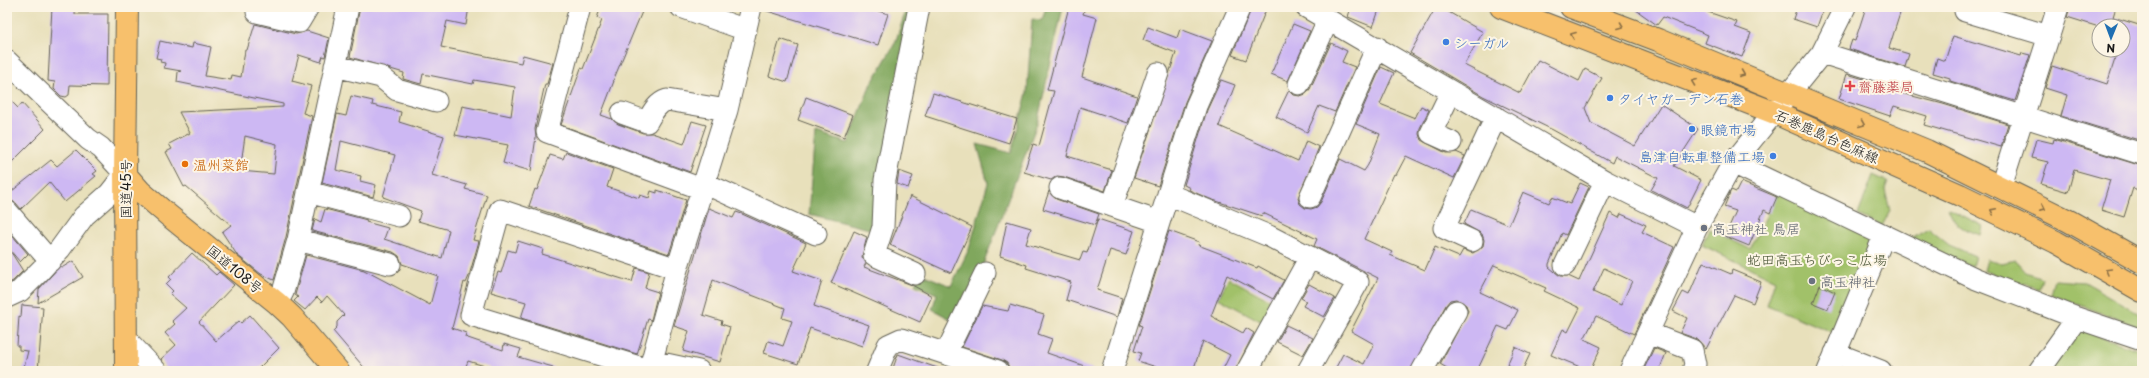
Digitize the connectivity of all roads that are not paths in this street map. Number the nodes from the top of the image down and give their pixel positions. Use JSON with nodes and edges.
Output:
{"nodes":[{"id":1,"x":127,"y":7,"type":"edge"},
{"id":2,"x":308,"y":7,"type":"edge"},
{"id":3,"x":580,"y":7,"type":"edge"},
{"id":4,"x":681,"y":7,"type":"edge"},
{"id":5,"x":751,"y":7,"type":"edge"},
{"id":6,"x":919,"y":7,"type":"edge"},
{"id":7,"x":1240,"y":7,"type":"edge"},
{"id":8,"x":1306,"y":7,"type":"edge"},
{"id":9,"x":1501,"y":7,"type":"edge"},
{"id":10,"x":1572,"y":7,"type":"edge"},
{"id":11,"x":1845,"y":7,"type":"edge"},
{"id":12,"x":2058,"y":7,"type":"edge"},
{"id":13,"x":344,"y":8,"type":"edge"},
{"id":14,"x":1964,"y":11,"type":"dead end"},
{"id":15,"x":257,"y":12,"type":"dead end"},
{"id":16,"x":1328,"y":20,"type":"junction"},
{"id":17,"x":746,"y":30,"type":"junction"},
{"id":18,"x":2049,"y":36,"type":"junction"},
{"id":19,"x":1377,"y":47,"type":"junction"},
{"id":20,"x":1822,"y":53,"type":"junction"},
{"id":21,"x":7,"y":61,"type":"edge"},
{"id":22,"x":335,"y":66,"type":"junction"},
{"id":23,"x":1158,"y":73,"type":"dead end"},
{"id":24,"x":1299,"y":84,"type":"dead end"},
{"id":25,"x":1451,"y":92,"type":"junction"},
{"id":26,"x":1790,"y":94,"type":"junction"},
{"id":27,"x":436,"y":101,"type":"dead end"},
{"id":28,"x":727,"y":110,"type":"junction"},
{"id":29,"x":622,"y":113,"type":"dead end"},
{"id":30,"x":1775,"y":113,"type":"junction"},
{"id":31,"x":1496,"y":116,"type":"junction"},
{"id":32,"x":2023,"y":118,"type":"junction"},
{"id":33,"x":1451,"y":142,"type":"dead end"},
{"id":34,"x":2142,"y":154,"type":"edge"},
{"id":35,"x":1733,"y":163,"type":"junction"},
{"id":36,"x":125,"y":174,"type":"junction"},
{"id":37,"x":1606,"y":181,"type":"junction"},
{"id":38,"x":703,"y":186,"type":"junction"},
{"id":39,"x":2001,"y":186,"type":"junction"},
{"id":40,"x":1060,"y":188,"type":"dead end"},
{"id":41,"x":308,"y":192,"type":"junction"},
{"id":42,"x":1168,"y":194,"type":"junction"},
{"id":43,"x":1310,"y":197,"type":"dead end"},
{"id":44,"x":1112,"y":206,"type":"junction"},
{"id":45,"x":7,"y":211,"type":"edge"},
{"id":46,"x":399,"y":216,"type":"dead end"},
{"id":47,"x":1159,"y":222,"type":"junction"},
{"id":48,"x":1697,"y":227,"type":"junction"},
{"id":49,"x":816,"y":234,"type":"dead end"},
{"id":50,"x":1884,"y":236,"type":"junction"},
{"id":51,"x":298,"y":240,"type":"junction"},
{"id":52,"x":1472,"y":241,"type":"dead end"},
{"id":53,"x":1310,"y":257,"type":"junction"},
{"id":54,"x":50,"y":261,"type":"junction"},
{"id":55,"x":2142,"y":262,"type":"edge"},
{"id":56,"x":390,"y":264,"type":"dead end"},
{"id":57,"x":1565,"y":265,"type":"dead end"},
{"id":58,"x":677,"y":269,"type":"junction"},
{"id":59,"x":985,"y":273,"type":"dead end"},
{"id":60,"x":915,"y":274,"type":"dead end"},
{"id":61,"x":2142,"y":291,"type":"edge"},
{"id":62,"x":7,"y":297,"type":"edge"},
{"id":63,"x":277,"y":303,"type":"junction"},
{"id":64,"x":1456,"y":311,"type":"dead end"},
{"id":65,"x":2077,"y":318,"type":"junction"},
{"id":66,"x":1648,"y":333,"type":"junction"},
{"id":67,"x":126,"y":339,"type":"junction"},
{"id":68,"x":2142,"y":340,"type":"edge"},
{"id":69,"x":950,"y":360,"type":"edge"},
{"id":70,"x":1831,"y":362,"type":"edge"},
{"id":71,"x":650,"y":367,"type":"edge"},
{"id":72,"x":126,"y":371,"type":"edge"},
{"id":73,"x":156,"y":371,"type":"edge"},
{"id":74,"x":338,"y":371,"type":"edge"},
{"id":75,"x":699,"y":371,"type":"edge"},
{"id":76,"x":877,"y":371,"type":"edge"},
{"id":77,"x":998,"y":371,"type":"edge"},
{"id":78,"x":1112,"y":371,"type":"edge"},
{"id":79,"x":1247,"y":371,"type":"edge"},
{"id":80,"x":1308,"y":371,"type":"edge"},
{"id":81,"x":1422,"y":371,"type":"edge"},
{"id":82,"x":1630,"y":371,"type":"edge"},
{"id":83,"x":1693,"y":371,"type":"edge"},
{"id":84,"x":1881,"y":371,"type":"edge"},
{"id":85,"x":2039,"y":371,"type":"edge"}],
"edges":[{"from":1,"to":36,"type":"main road","name":"国道45号"},
{"from":2,"to":15,"type":"street"},
{"from":3,"to":38,"type":"street"},
{"from":4,"to":17,"type":"street"},
{"from":5,"to":17,"type":"street"},
{"from":6,"to":60,"type":"street"},
{"from":7,"to":42,"type":"street"},
{"from":8,"to":16,"type":"street"},
{"from":30,"to":9,"type":"main road","name":"石巻鹿島台色麻線","one_way":true},
{"from":10,"to":26,"type":"main road","name":"石巻鹿島台色麻線","one_way":true},
{"from":11,"to":20,"type":"street"},
{"from":12,"to":18,"type":"street"},
{"from":13,"to":22,"type":"street"},
{"from":14,"to":18,"type":"street"},
{"from":16,"to":19,"type":"street"},
{"from":16,"to":24,"type":"street"},
{"from":17,"to":28,"type":"street"},
{"from":18,"to":32,"type":"street"},
{"from":19,"to":25,"type":"street"},
{"from":19,"to":43,"type":"street"},
{"from":20,"to":26,"type":"street"},
{"from":20,"to":32,"type":"street"},
{"from":21,"to":36,"type":"street"},
{"from":22,"to":27,"type":"street"},
{"from":22,"to":41,"type":"street"},
{"from":23,"to":44,"type":"street"},
{"from":25,"to":31,"type":"street"},
{"from":25,"to":33,"type":"street"},
{"from":26,"to":30,"type":"street"},
{"from":26,"to":39,"type":"main road","name":"石巻鹿島台色麻線","one_way":true},
{"from":28,"to":29,"type":"street"},
{"from":28,"to":38,"type":"street"},
{"from":30,"to":35,"type":"street"},
{"from":61,"to":30,"type":"main road","name":"石巻鹿島台色麻線","one_way":true},
{"from":31,"to":37,"type":"street"},
{"from":31,"to":52,"type":"street"},
{"from":32,"to":34,"type":"street"},
{"from":32,"to":39,"type":"street"},
{"from":35,"to":48,"type":"street"},
{"from":35,"to":50,"type":"street"},
{"from":36,"to":54,"type":"street"},
{"from":36,"to":63,"type":"main road","name":"国道108号"},
{"from":36,"to":67,"type":"main road","name":"国道45号"},
{"from":37,"to":48,"type":"street"},
{"from":37,"to":57,"type":"street"},
{"from":38,"to":49,"type":"street"},
{"from":38,"to":58,"type":"street"},
{"from":39,"to":55,"type":"main road","name":"石巻鹿島台色麻線","one_way":true},
{"from":40,"to":44,"type":"street"},
{"from":41,"to":46,"type":"street"},
{"from":41,"to":51,"type":"street"},
{"from":42,"to":47,"type":"street"},
{"from":42,"to":53,"type":"street"},
{"from":44,"to":47,"type":"street"},
{"from":45,"to":54,"type":"street"},
{"from":47,"to":78,"type":"street"},
{"from":48,"to":66,"type":"street"},
{"from":50,"to":65,"type":"street"},
{"from":50,"to":70,"type":"street"},
{"from":51,"to":56,"type":"street"},
{"from":51,"to":63,"type":"street"},
{"from":53,"to":79,"type":"street"},
{"from":53,"to":80,"type":"street"},
{"from":54,"to":62,"type":"street"},
{"from":58,"to":71,"type":"street"},
{"from":58,"to":71,"type":"street"},
{"from":59,"to":69,"type":"street"},
{"from":63,"to":74,"type":"main road","name":"国道108号"},
{"from":64,"to":81,"type":"street"},
{"from":65,"to":68,"type":"street"},
{"from":65,"to":85,"type":"street"},
{"from":66,"to":82,"type":"street"},
{"from":66,"to":83,"type":"street"},
{"from":67,"to":72,"type":"main road","name":"国道45号"},
{"from":67,"to":73,"type":"street"},
{"from":69,"to":76,"type":"street"},
{"from":69,"to":77,"type":"street"},
{"from":70,"to":84,"type":"street"},
{"from":71,"to":75,"type":"street"}]}
